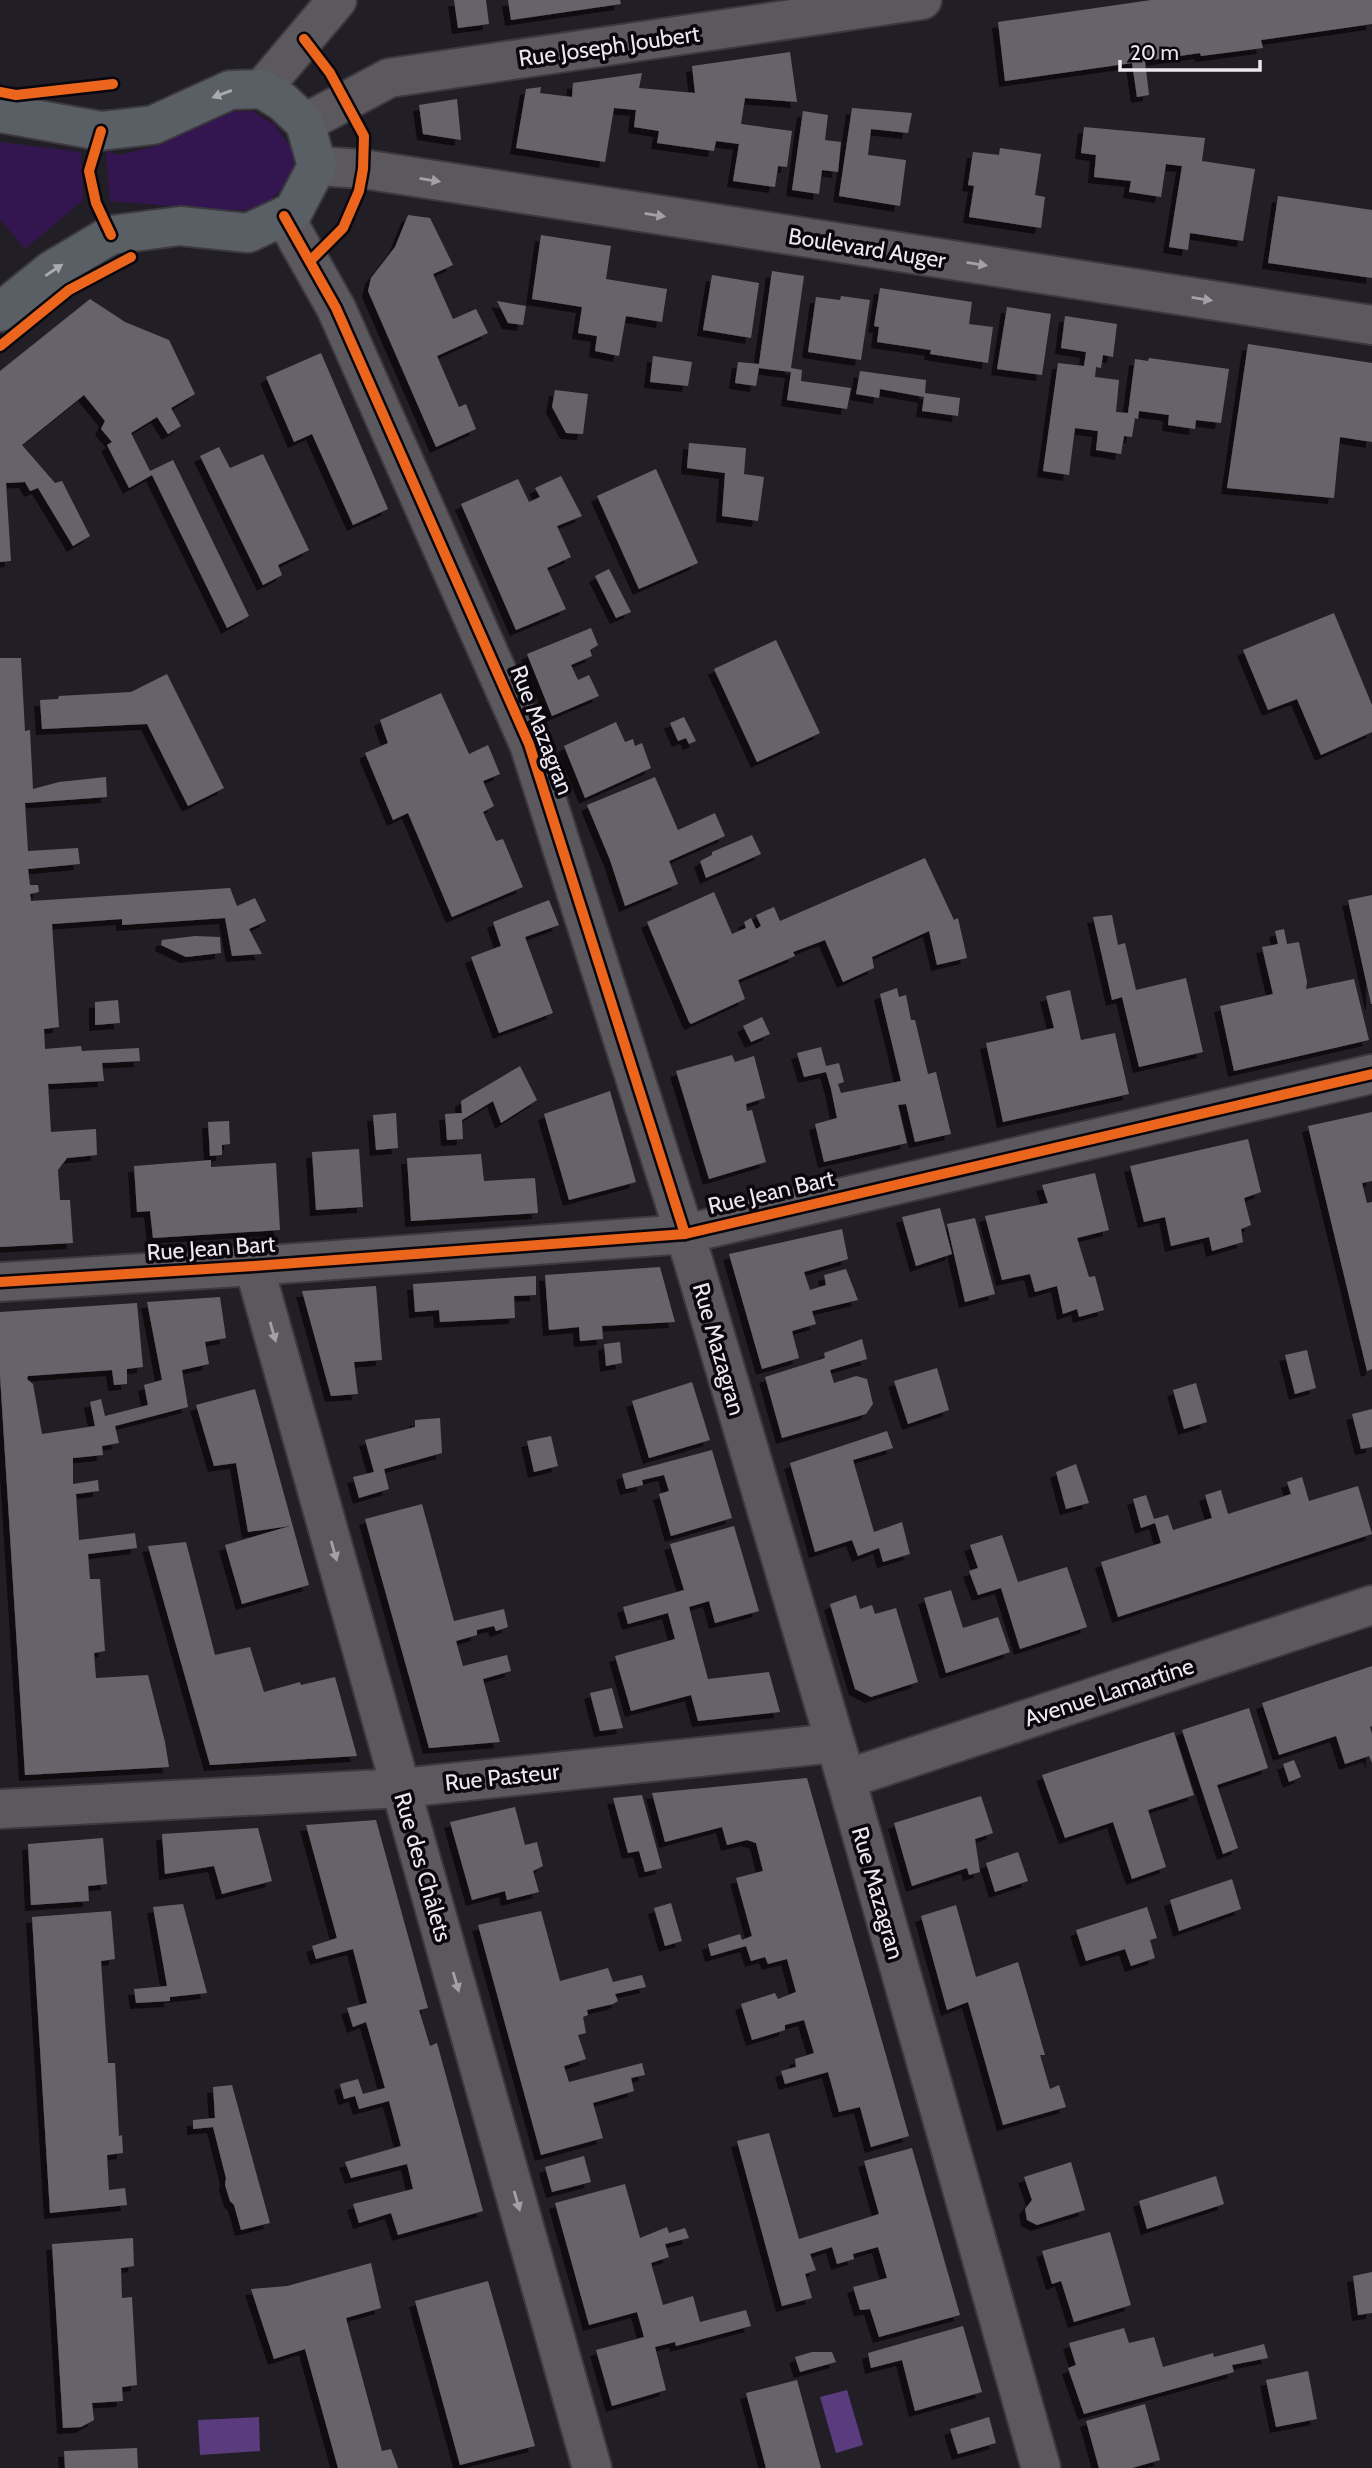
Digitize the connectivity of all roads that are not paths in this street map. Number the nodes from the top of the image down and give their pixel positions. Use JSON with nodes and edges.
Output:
{"nodes":[{"id":1,"x":337,"y":0,"type":"edge"},
{"id":2,"x":922,"y":0,"type":"edge"},
{"id":3,"x":785,"y":11,"type":"edge"},
{"id":4,"x":262,"y":89,"type":"junction"},
{"id":5,"x":0,"y":113,"type":"edge"},
{"id":6,"x":305,"y":123,"type":"junction"},
{"id":7,"x":317,"y":166,"type":"junction"},
{"id":8,"x":284,"y":216,"type":"junction"},
{"id":9,"x":0,"y":312,"type":"edge"},
{"id":10,"x":1372,"y":325,"type":"edge"},
{"id":11,"x":1372,"y":1074,"type":"edge"},
{"id":12,"x":685,"y":1234,"type":"junction"},
{"id":13,"x":254,"y":1266,"type":"junction"},
{"id":14,"x":0,"y":1282,"type":"edge"},
{"id":15,"x":1372,"y":1605,"type":"edge"},
{"id":16,"x":835,"y":1743,"type":"junction"},
{"id":17,"x":846,"y":1779,"type":"junction"},
{"id":18,"x":401,"y":1788,"type":"junction"},
{"id":19,"x":0,"y":1809,"type":"edge"},
{"id":20,"x":592,"y":2468,"type":"edge"},
{"id":21,"x":1041,"y":2468,"type":"edge"}],
"edges":[{"from":1,"to":4,"type":"street"},
{"from":2,"to":3,"type":"street","name":"Rue Joseph Joubert"},
{"from":3,"to":6,"type":"street","name":"Rue Joseph Joubert"},
{"from":4,"to":5,"type":"main road","one_way":true},
{"from":4,"to":6,"type":"main road"},
{"from":6,"to":7,"type":"main road"},
{"from":7,"to":8,"type":"main road"},
{"from":7,"to":10,"type":"street","name":"Boulevard Auger","one_way":true},
{"from":9,"to":8,"type":"main road","one_way":true},
{"from":8,"to":12,"type":"street","name":"Rue Mazagran"},
{"from":11,"to":12,"type":"street","name":"Rue Jean Bart"},
{"from":12,"to":13,"type":"street","name":"Rue Jean Bart"},
{"from":12,"to":16,"type":"street","name":"Rue Mazagran"},
{"from":13,"to":14,"type":"street","name":"Rue Jean Bart"},
{"from":13,"to":18,"type":"street","name":"Rue des Châlets","one_way":true},
{"from":15,"to":17,"type":"street","name":"Avenue Lamartine"},
{"from":16,"to":17,"type":"street","name":"Rue Mazagran"},
{"from":16,"to":18,"type":"street","name":"Rue Pasteur"},
{"from":17,"to":21,"type":"street","name":"Rue Mazagran"},
{"from":18,"to":19,"type":"street","name":"Rue Pasteur"},
{"from":18,"to":20,"type":"street","name":"Rue des Châlets","one_way":true}]}
